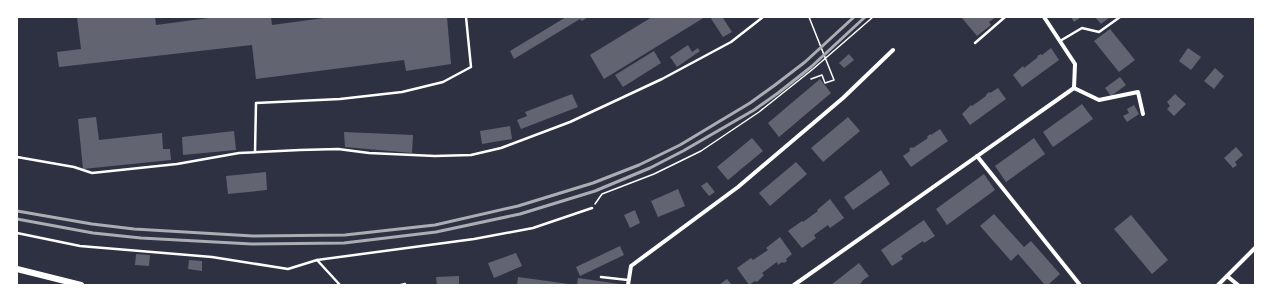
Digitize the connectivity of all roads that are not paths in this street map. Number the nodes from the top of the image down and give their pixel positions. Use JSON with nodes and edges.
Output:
{"nodes":[{"id":1,"x":466,"y":17,"type":"edge"},
{"id":2,"x":763,"y":17,"type":"edge"},
{"id":3,"x":1006,"y":17,"type":"edge"},
{"id":4,"x":1044,"y":17,"type":"edge"},
{"id":5,"x":1120,"y":17,"type":"edge"},
{"id":6,"x":1060,"y":41,"type":"junction"},
{"id":7,"x":975,"y":43,"type":"dead end"},
{"id":8,"x":893,"y":50,"type":"dead end"},
{"id":9,"x":1074,"y":88,"type":"junction"},
{"id":10,"x":1143,"y":114,"type":"dead end"},
{"id":11,"x":254,"y":152,"type":"junction"},
{"id":12,"x":977,"y":156,"type":"junction"},
{"id":13,"x":17,"y":157,"type":"edge"},
{"id":14,"x":592,"y":208,"type":"road end"},
{"id":15,"x":17,"y":233,"type":"edge"},
{"id":16,"x":1255,"y":248,"type":"edge"},
{"id":17,"x":317,"y":260,"type":"junction"},
{"id":18,"x":17,"y":269,"type":"edge"},
{"id":19,"x":1227,"y":276,"type":"junction"},
{"id":20,"x":601,"y":277,"type":"dead end"},
{"id":21,"x":629,"y":283,"type":"edge"},
{"id":22,"x":405,"y":284,"type":"dead end"},
{"id":23,"x":81,"y":285,"type":"edge"},
{"id":24,"x":340,"y":285,"type":"edge"},
{"id":25,"x":401,"y":285,"type":"edge"},
{"id":26,"x":794,"y":285,"type":"edge"},
{"id":27,"x":1080,"y":285,"type":"edge"},
{"id":28,"x":1218,"y":285,"type":"edge"},
{"id":29,"x":1238,"y":285,"type":"edge"}],
"edges":[{"from":1,"to":11,"type":"lane"},
{"from":2,"to":11,"type":"lane"},
{"from":3,"to":7,"type":"lane"},
{"from":4,"to":6,"type":"street"},
{"from":5,"to":6,"type":"lane"},
{"from":6,"to":9,"type":"street"},
{"from":8,"to":21,"type":"street"},
{"from":9,"to":10,"type":"street"},
{"from":9,"to":12,"type":"street"},
{"from":11,"to":13,"type":"lane"},
{"from":12,"to":26,"type":"street"},
{"from":12,"to":27,"type":"street"},
{"from":14,"to":17,"type":"lane"},
{"from":15,"to":17,"type":"lane"},
{"from":16,"to":19,"type":"street"},
{"from":17,"to":24,"type":"lane"},
{"from":18,"to":23,"type":"street"},
{"from":19,"to":28,"type":"street"},
{"from":19,"to":29,"type":"street"},
{"from":20,"to":21,"type":"lane"},
{"from":22,"to":25,"type":"lane"}]}
